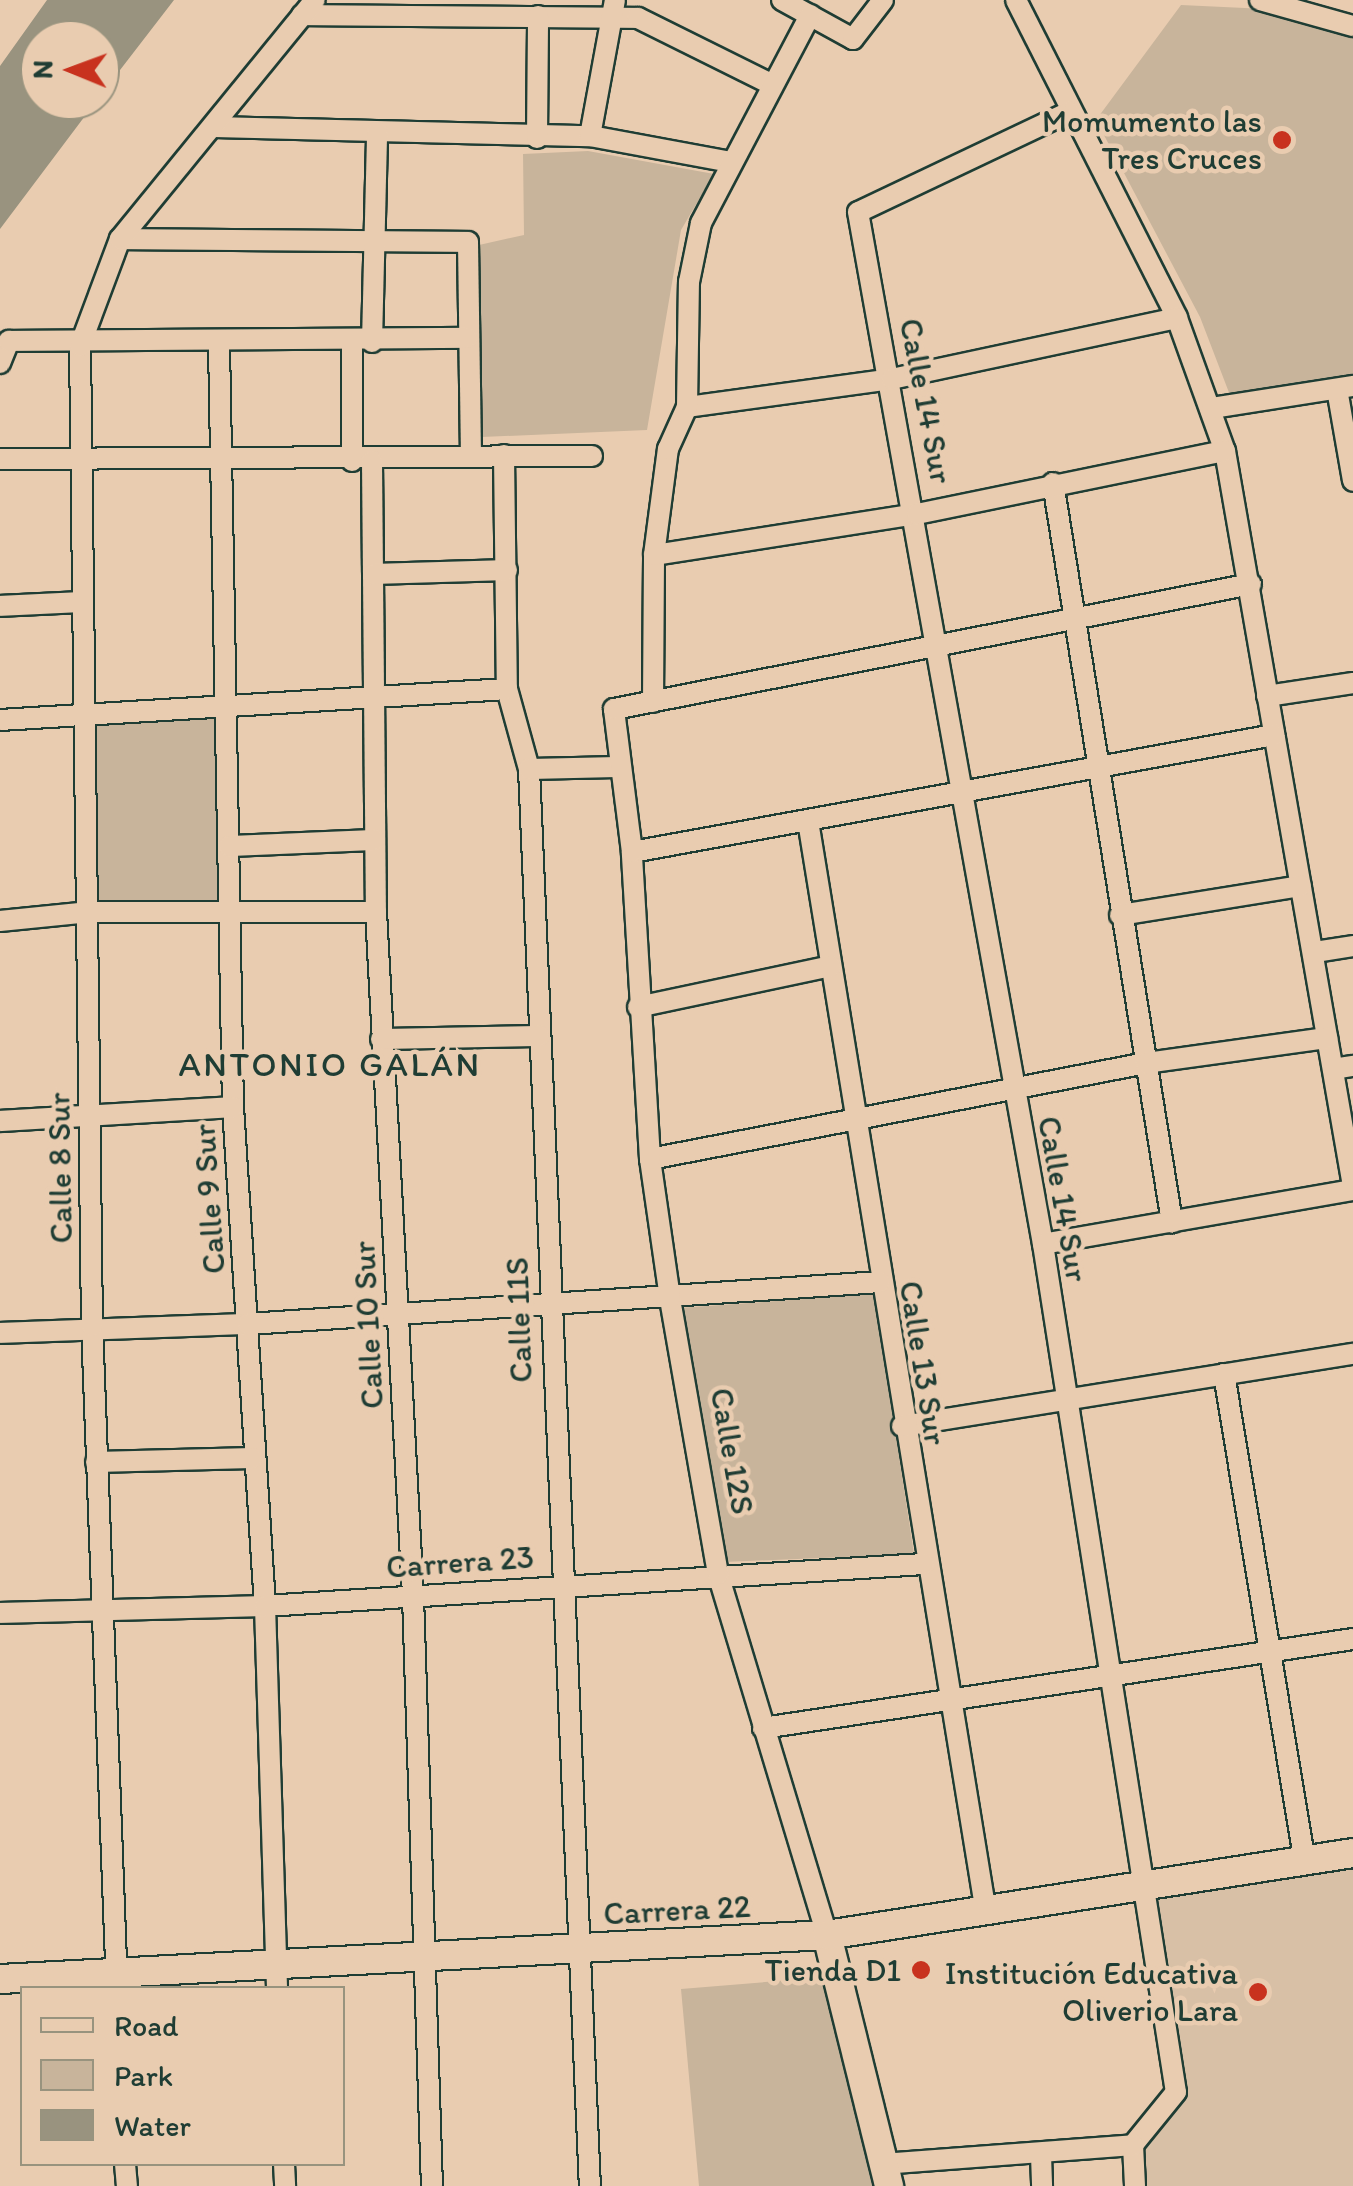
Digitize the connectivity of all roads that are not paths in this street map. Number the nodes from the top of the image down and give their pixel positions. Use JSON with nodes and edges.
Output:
{"nodes":[{"id":1,"x":782,"y":0,"type":"edge"},
{"id":2,"x":883,"y":0,"type":"edge"},
{"id":3,"x":1016,"y":0,"type":"edge"},
{"id":4,"x":1260,"y":0,"type":"edge"},
{"id":5,"x":308,"y":8,"type":"edge"},
{"id":6,"x":613,"y":8,"type":"edge"},
{"id":7,"x":538,"y":16,"type":"junction"},
{"id":8,"x":810,"y":16,"type":"junction"},
{"id":9,"x":1353,"y":26,"type":"edge"},
{"id":10,"x":771,"y":84,"type":"junction"},
{"id":11,"x":1069,"y":112,"type":"junction"},
{"id":12,"x":214,"y":127,"type":"junction"},
{"id":13,"x":377,"y":132,"type":"junction"},
{"id":14,"x":590,"y":136,"type":"junction"},
{"id":15,"x":537,"y":138,"type":"junction"},
{"id":16,"x":730,"y":162,"type":"junction"},
{"id":17,"x":120,"y":238,"type":"junction"},
{"id":18,"x":374,"y":240,"type":"junction"},
{"id":19,"x":1177,"y":318,"type":"junction"},
{"id":20,"x":466,"y":338,"type":"junction"},
{"id":21,"x":362,"y":342,"type":"junction"},
{"id":22,"x":219,"y":344,"type":"junction"},
{"id":23,"x":80,"y":346,"type":"junction"},
{"id":24,"x":0,"y":363,"type":"edge"},
{"id":25,"x":892,"y":378,"type":"junction"},
{"id":26,"x":1345,"y":388,"type":"edge"},
{"id":27,"x":687,"y":407,"type":"junction"},
{"id":28,"x":1212,"y":408,"type":"junction"},
{"id":29,"x":1224,"y":451,"type":"junction"},
{"id":30,"x":471,"y":455,"type":"junction"},
{"id":31,"x":504,"y":455,"type":"junction"},
{"id":32,"x":592,"y":456,"type":"dead end"},
{"id":33,"x":79,"y":458,"type":"junction"},
{"id":34,"x":0,"y":459,"type":"edge"},
{"id":35,"x":221,"y":460,"type":"junction"},
{"id":36,"x":362,"y":461,"type":"junction"},
{"id":37,"x":1353,"y":481,"type":"edge"},
{"id":38,"x":1053,"y":483,"type":"junction"},
{"id":39,"x":917,"y":514,"type":"junction"},
{"id":40,"x":654,"y":555,"type":"junction"},
{"id":41,"x":507,"y":570,"type":"junction"},
{"id":42,"x":374,"y":574,"type":"junction"},
{"id":43,"x":1251,"y":584,"type":"junction"},
{"id":44,"x":82,"y":602,"type":"junction"},
{"id":45,"x":0,"y":606,"type":"edge"},
{"id":46,"x":1078,"y":620,"type":"junction"},
{"id":47,"x":937,"y":646,"type":"junction"},
{"id":48,"x":1353,"y":682,"type":"edge"},
{"id":49,"x":507,"y":689,"type":"junction"},
{"id":50,"x":1267,"y":696,"type":"junction"},
{"id":51,"x":376,"y":698,"type":"junction"},
{"id":52,"x":653,"y":702,"type":"junction"},
{"id":53,"x":225,"y":703,"type":"junction"},
{"id":54,"x":85,"y":714,"type":"junction"},
{"id":55,"x":0,"y":720,"type":"edge"},
{"id":56,"x":1274,"y":735,"type":"junction"},
{"id":57,"x":1101,"y":766,"type":"junction"},
{"id":58,"x":618,"y":767,"type":"junction"},
{"id":59,"x":529,"y":769,"type":"junction"},
{"id":60,"x":962,"y":790,"type":"junction"},
{"id":61,"x":808,"y":821,"type":"junction"},
{"id":62,"x":375,"y":840,"type":"junction"},
{"id":63,"x":229,"y":846,"type":"junction"},
{"id":64,"x":632,"y":852,"type":"junction"},
{"id":65,"x":1300,"y":886,"type":"junction"},
{"id":66,"x":90,"y":912,"type":"junction"},
{"id":67,"x":230,"y":912,"type":"junction"},
{"id":68,"x":376,"y":912,"type":"junction"},
{"id":69,"x":1120,"y":915,"type":"junction"},
{"id":70,"x":0,"y":921,"type":"edge"},
{"id":71,"x":1353,"y":946,"type":"edge"},
{"id":72,"x":1315,"y":952,"type":"junction"},
{"id":73,"x":831,"y":966,"type":"junction"},
{"id":74,"x":638,"y":1007,"type":"junction"},
{"id":75,"x":539,"y":1036,"type":"junction"},
{"id":76,"x":1327,"y":1038,"type":"junction"},
{"id":77,"x":381,"y":1039,"type":"junction"},
{"id":78,"x":1146,"y":1062,"type":"junction"},
{"id":79,"x":1343,"y":1068,"type":"edge"},
{"id":80,"x":1013,"y":1088,"type":"junction"},
{"id":81,"x":234,"y":1107,"type":"junction"},
{"id":82,"x":857,"y":1116,"type":"junction"},
{"id":83,"x":89,"y":1118,"type":"junction"},
{"id":84,"x":0,"y":1121,"type":"edge"},
{"id":85,"x":650,"y":1159,"type":"junction"},
{"id":86,"x":1353,"y":1188,"type":"edge"},
{"id":87,"x":1172,"y":1222,"type":"junction"},
{"id":88,"x":1043,"y":1244,"type":"junction"},
{"id":89,"x":880,"y":1282,"type":"junction"},
{"id":90,"x":670,"y":1298,"type":"junction"},
{"id":91,"x":548,"y":1305,"type":"junction"},
{"id":92,"x":397,"y":1315,"type":"junction"},
{"id":93,"x":248,"y":1324,"type":"junction"},
{"id":94,"x":92,"y":1326,"type":"junction"},
{"id":95,"x":0,"y":1332,"type":"edge"},
{"id":96,"x":1353,"y":1354,"type":"edge"},
{"id":97,"x":1224,"y":1374,"type":"junction"},
{"id":98,"x":1064,"y":1400,"type":"junction"},
{"id":99,"x":902,"y":1426,"type":"junction"},
{"id":100,"x":252,"y":1458,"type":"junction"},
{"id":101,"x":96,"y":1462,"type":"junction"},
{"id":102,"x":924,"y":1564,"type":"junction"},
{"id":103,"x":718,"y":1574,"type":"junction"},
{"id":104,"x":559,"y":1585,"type":"junction"},
{"id":105,"x":413,"y":1596,"type":"junction"},
{"id":106,"x":103,"y":1606,"type":"junction"},
{"id":107,"x":265,"y":1606,"type":"junction"},
{"id":108,"x":0,"y":1613,"type":"edge"},
{"id":109,"x":1353,"y":1639,"type":"edge"},
{"id":110,"x":1270,"y":1652,"type":"junction"},
{"id":111,"x":1108,"y":1676,"type":"junction"},
{"id":112,"x":948,"y":1700,"type":"junction"},
{"id":113,"x":762,"y":1728,"type":"junction"},
{"id":114,"x":1353,"y":1853,"type":"edge"},
{"id":115,"x":1305,"y":1861,"type":"junction"},
{"id":116,"x":1142,"y":1883,"type":"junction"},
{"id":117,"x":986,"y":1914,"type":"junction"},
{"id":118,"x":827,"y":1936,"type":"junction"},
{"id":119,"x":580,"y":1950,"type":"junction"},
{"id":120,"x":425,"y":1960,"type":"junction"},
{"id":121,"x":277,"y":1978,"type":"edge"},
{"id":122,"x":0,"y":1980,"type":"edge"},
{"id":123,"x":116,"y":1981,"type":"edge"},
{"id":124,"x":1132,"y":2145,"type":"junction"},
{"id":125,"x":1041,"y":2154,"type":"junction"},
{"id":126,"x":885,"y":2175,"type":"edge"},
{"id":127,"x":432,"y":2186,"type":"edge"},
{"id":128,"x":590,"y":2186,"type":"edge"},
{"id":129,"x":1042,"y":2186,"type":"edge"},
{"id":130,"x":1135,"y":2186,"type":"edge"}],
"edges":[{"from":1,"to":8,"type":"street"},
{"from":2,"to":8,"type":"street"},
{"from":3,"to":11,"type":"street"},
{"from":4,"to":9,"type":"street"},
{"from":5,"to":7,"type":"street"},
{"from":5,"to":12,"type":"street","name":"Calle 8 Sur"},
{"from":6,"to":7,"type":"street"},
{"from":6,"to":10,"type":"street"},
{"from":6,"to":14,"type":"street"},
{"from":7,"to":15,"type":"street"},
{"from":8,"to":10,"type":"street"},
{"from":10,"to":16,"type":"street"},
{"from":11,"to":19,"type":"street"},
{"from":11,"to":25,"type":"street","name":"Calle 14 Sur"},
{"from":12,"to":13,"type":"street"},
{"from":12,"to":17,"type":"street","name":"Calle 8 Sur"},
{"from":13,"to":15,"type":"street"},
{"from":13,"to":18,"type":"street","name":"Calle 10 Sur"},
{"from":14,"to":15,"type":"street"},
{"from":14,"to":16,"type":"street"},
{"from":16,"to":27,"type":"street"},
{"from":17,"to":18,"type":"street"},
{"from":17,"to":23,"type":"street","name":"Calle 8 Sur"},
{"from":18,"to":20,"type":"street"},
{"from":18,"to":21,"type":"street","name":"Calle 10 Sur"},
{"from":19,"to":25,"type":"street"},
{"from":19,"to":28,"type":"street"},
{"from":20,"to":21,"type":"street"},
{"from":20,"to":30,"type":"street"},
{"from":21,"to":22,"type":"street"},
{"from":21,"to":36,"type":"street","name":"Calle 10 Sur"},
{"from":22,"to":23,"type":"street"},
{"from":22,"to":35,"type":"street","name":"Calle 9 Sur"},
{"from":23,"to":24,"type":"street"},
{"from":23,"to":33,"type":"street","name":"Calle 8 Sur"},
{"from":25,"to":27,"type":"street"},
{"from":25,"to":39,"type":"street","name":"Calle 14 Sur"},
{"from":26,"to":28,"type":"street"},
{"from":26,"to":37,"type":"street"},
{"from":27,"to":40,"type":"street"},
{"from":28,"to":29,"type":"street"},
{"from":29,"to":38,"type":"street"},
{"from":29,"to":43,"type":"street"},
{"from":30,"to":31,"type":"street"},
{"from":30,"to":36,"type":"street"},
{"from":31,"to":32,"type":"street"},
{"from":31,"to":41,"type":"street","name":"Calle 11S"},
{"from":33,"to":34,"type":"street"},
{"from":33,"to":35,"type":"street"},
{"from":33,"to":44,"type":"street","name":"Calle 8 Sur"},
{"from":35,"to":36,"type":"street"},
{"from":35,"to":53,"type":"street","name":"Calle 9 Sur"},
{"from":36,"to":42,"type":"street","name":"Calle 10 Sur"},
{"from":38,"to":39,"type":"street"},
{"from":38,"to":46,"type":"street"},
{"from":39,"to":40,"type":"street"},
{"from":39,"to":47,"type":"street","name":"Calle 14 Sur"},
{"from":40,"to":52,"type":"street"},
{"from":41,"to":42,"type":"street"},
{"from":41,"to":49,"type":"street","name":"Calle 11S"},
{"from":42,"to":51,"type":"street","name":"Calle 10 Sur"},
{"from":43,"to":46,"type":"street"},
{"from":43,"to":50,"type":"street"},
{"from":44,"to":45,"type":"street"},
{"from":44,"to":54,"type":"street","name":"Calle 8 Sur"},
{"from":46,"to":47,"type":"street"},
{"from":46,"to":57,"type":"street"},
{"from":47,"to":52,"type":"street"},
{"from":47,"to":60,"type":"street","name":"Calle 14 Sur"},
{"from":48,"to":50,"type":"street"},
{"from":49,"to":51,"type":"street"},
{"from":49,"to":59,"type":"street","name":"Calle 11S"},
{"from":50,"to":56,"type":"street"},
{"from":51,"to":53,"type":"street"},
{"from":51,"to":62,"type":"street","name":"Calle 10 Sur"},
{"from":52,"to":58,"type":"street","name":"Calle 12S"},
{"from":53,"to":54,"type":"street"},
{"from":53,"to":63,"type":"street","name":"Calle 9 Sur"},
{"from":54,"to":55,"type":"street"},
{"from":54,"to":66,"type":"street","name":"Calle 8 Sur"},
{"from":56,"to":57,"type":"street"},
{"from":56,"to":65,"type":"street"},
{"from":57,"to":60,"type":"street"},
{"from":57,"to":69,"type":"street"},
{"from":58,"to":59,"type":"street"},
{"from":58,"to":64,"type":"street","name":"Calle 12S"},
{"from":59,"to":75,"type":"street","name":"Calle 11S"},
{"from":60,"to":61,"type":"street"},
{"from":60,"to":80,"type":"street","name":"Calle 14 Sur"},
{"from":61,"to":64,"type":"street"},
{"from":61,"to":73,"type":"street","name":"Calle 13 Sur"},
{"from":62,"to":63,"type":"street"},
{"from":62,"to":68,"type":"street","name":"Calle 10 Sur"},
{"from":63,"to":67,"type":"street","name":"Calle 9 Sur"},
{"from":64,"to":74,"type":"street","name":"Calle 12S"},
{"from":65,"to":69,"type":"street"},
{"from":65,"to":72,"type":"street"},
{"from":66,"to":67,"type":"street"},
{"from":66,"to":70,"type":"street"},
{"from":66,"to":83,"type":"street","name":"Calle 8 Sur"},
{"from":67,"to":68,"type":"street"},
{"from":67,"to":81,"type":"street","name":"Calle 9 Sur"},
{"from":68,"to":77,"type":"street","name":"Calle 10 Sur"},
{"from":69,"to":78,"type":"street"},
{"from":71,"to":72,"type":"street"},
{"from":72,"to":76,"type":"street"},
{"from":73,"to":74,"type":"street"},
{"from":73,"to":82,"type":"street","name":"Calle 13 Sur"},
{"from":74,"to":85,"type":"street","name":"Calle 12S"},
{"from":75,"to":77,"type":"street"},
{"from":75,"to":91,"type":"street","name":"Calle 11S"},
{"from":76,"to":78,"type":"street"},
{"from":76,"to":79,"type":"street"},
{"from":77,"to":92,"type":"street","name":"Calle 10 Sur"},
{"from":78,"to":80,"type":"street"},
{"from":78,"to":87,"type":"street"},
{"from":79,"to":86,"type":"street"},
{"from":80,"to":82,"type":"street"},
{"from":80,"to":88,"type":"street","name":"Calle 14 Sur"},
{"from":81,"to":83,"type":"street"},
{"from":81,"to":93,"type":"street","name":"Calle 9 Sur"},
{"from":82,"to":85,"type":"street"},
{"from":82,"to":89,"type":"street","name":"Calle 13 Sur"},
{"from":83,"to":84,"type":"street"},
{"from":83,"to":94,"type":"street","name":"Calle 8 Sur"},
{"from":85,"to":90,"type":"street","name":"Calle 12S"},
{"from":86,"to":87,"type":"street"},
{"from":87,"to":88,"type":"street"},
{"from":88,"to":98,"type":"street","name":"Calle 14 Sur"},
{"from":89,"to":90,"type":"street"},
{"from":89,"to":99,"type":"street","name":"Calle 13 Sur"},
{"from":90,"to":91,"type":"street"},
{"from":90,"to":103,"type":"street","name":"Calle 12S"},
{"from":91,"to":92,"type":"street"},
{"from":91,"to":104,"type":"street","name":"Calle 11S"},
{"from":92,"to":93,"type":"street"},
{"from":92,"to":105,"type":"street","name":"Calle 10 Sur"},
{"from":93,"to":94,"type":"street"},
{"from":93,"to":100,"type":"street","name":"Calle 9 Sur"},
{"from":94,"to":95,"type":"street"},
{"from":94,"to":101,"type":"street","name":"Calle 8 Sur"},
{"from":96,"to":97,"type":"street"},
{"from":97,"to":98,"type":"street"},
{"from":97,"to":110,"type":"street"},
{"from":98,"to":99,"type":"street"},
{"from":98,"to":111,"type":"street","name":"Calle 14 Sur"},
{"from":99,"to":102,"type":"street","name":"Calle 13 Sur"},
{"from":100,"to":101,"type":"street"},
{"from":100,"to":107,"type":"street","name":"Calle 9 Sur"},
{"from":101,"to":106,"type":"street","name":"Calle 8 Sur"},
{"from":102,"to":103,"type":"street","name":"Carrera 23"},
{"from":102,"to":112,"type":"street","name":"Calle 13 Sur"},
{"from":103,"to":104,"type":"street","name":"Carrera 23"},
{"from":103,"to":113,"type":"street","name":"Calle 12S"},
{"from":104,"to":105,"type":"street","name":"Carrera 23"},
{"from":104,"to":119,"type":"street","name":"Calle 11S"},
{"from":105,"to":107,"type":"street","name":"Carrera 23"},
{"from":105,"to":120,"type":"street","name":"Calle 10 Sur"},
{"from":106,"to":107,"type":"street","name":"Carrera 23"},
{"from":106,"to":108,"type":"street","name":"Carrera 23"},
{"from":106,"to":123,"type":"street","name":"Calle 8 Sur"},
{"from":107,"to":121,"type":"street","name":"Calle 9 Sur"},
{"from":109,"to":110,"type":"street"},
{"from":110,"to":111,"type":"street"},
{"from":110,"to":115,"type":"street"},
{"from":111,"to":112,"type":"street"},
{"from":111,"to":116,"type":"street","name":"Calle 14 Sur"},
{"from":112,"to":113,"type":"street"},
{"from":112,"to":117,"type":"street","name":"Calle 13 Sur"},
{"from":113,"to":118,"type":"street","name":"Calle 12S"},
{"from":114,"to":115,"type":"street","name":"Carrera 22"},
{"from":115,"to":116,"type":"street","name":"Carrera 22"},
{"from":116,"to":117,"type":"street","name":"Carrera 22"},
{"from":116,"to":124,"type":"street","name":"Calle 14 Sur"},
{"from":117,"to":118,"type":"street","name":"Carrera 22"},
{"from":118,"to":119,"type":"street","name":"Carrera 22"},
{"from":118,"to":126,"type":"street","name":"Calle 12S"},
{"from":119,"to":120,"type":"street","name":"Carrera 22"},
{"from":119,"to":128,"type":"street","name":"Calle 11S"},
{"from":120,"to":121,"type":"street","name":"Carrera 22"},
{"from":120,"to":127,"type":"street","name":"Calle 10 Sur"},
{"from":121,"to":123,"type":"street","name":"Carrera 22"},
{"from":122,"to":123,"type":"street","name":"Carrera 22"},
{"from":124,"to":125,"type":"street"},
{"from":124,"to":130,"type":"street"},
{"from":125,"to":126,"type":"street"},
{"from":125,"to":129,"type":"street"}]}
